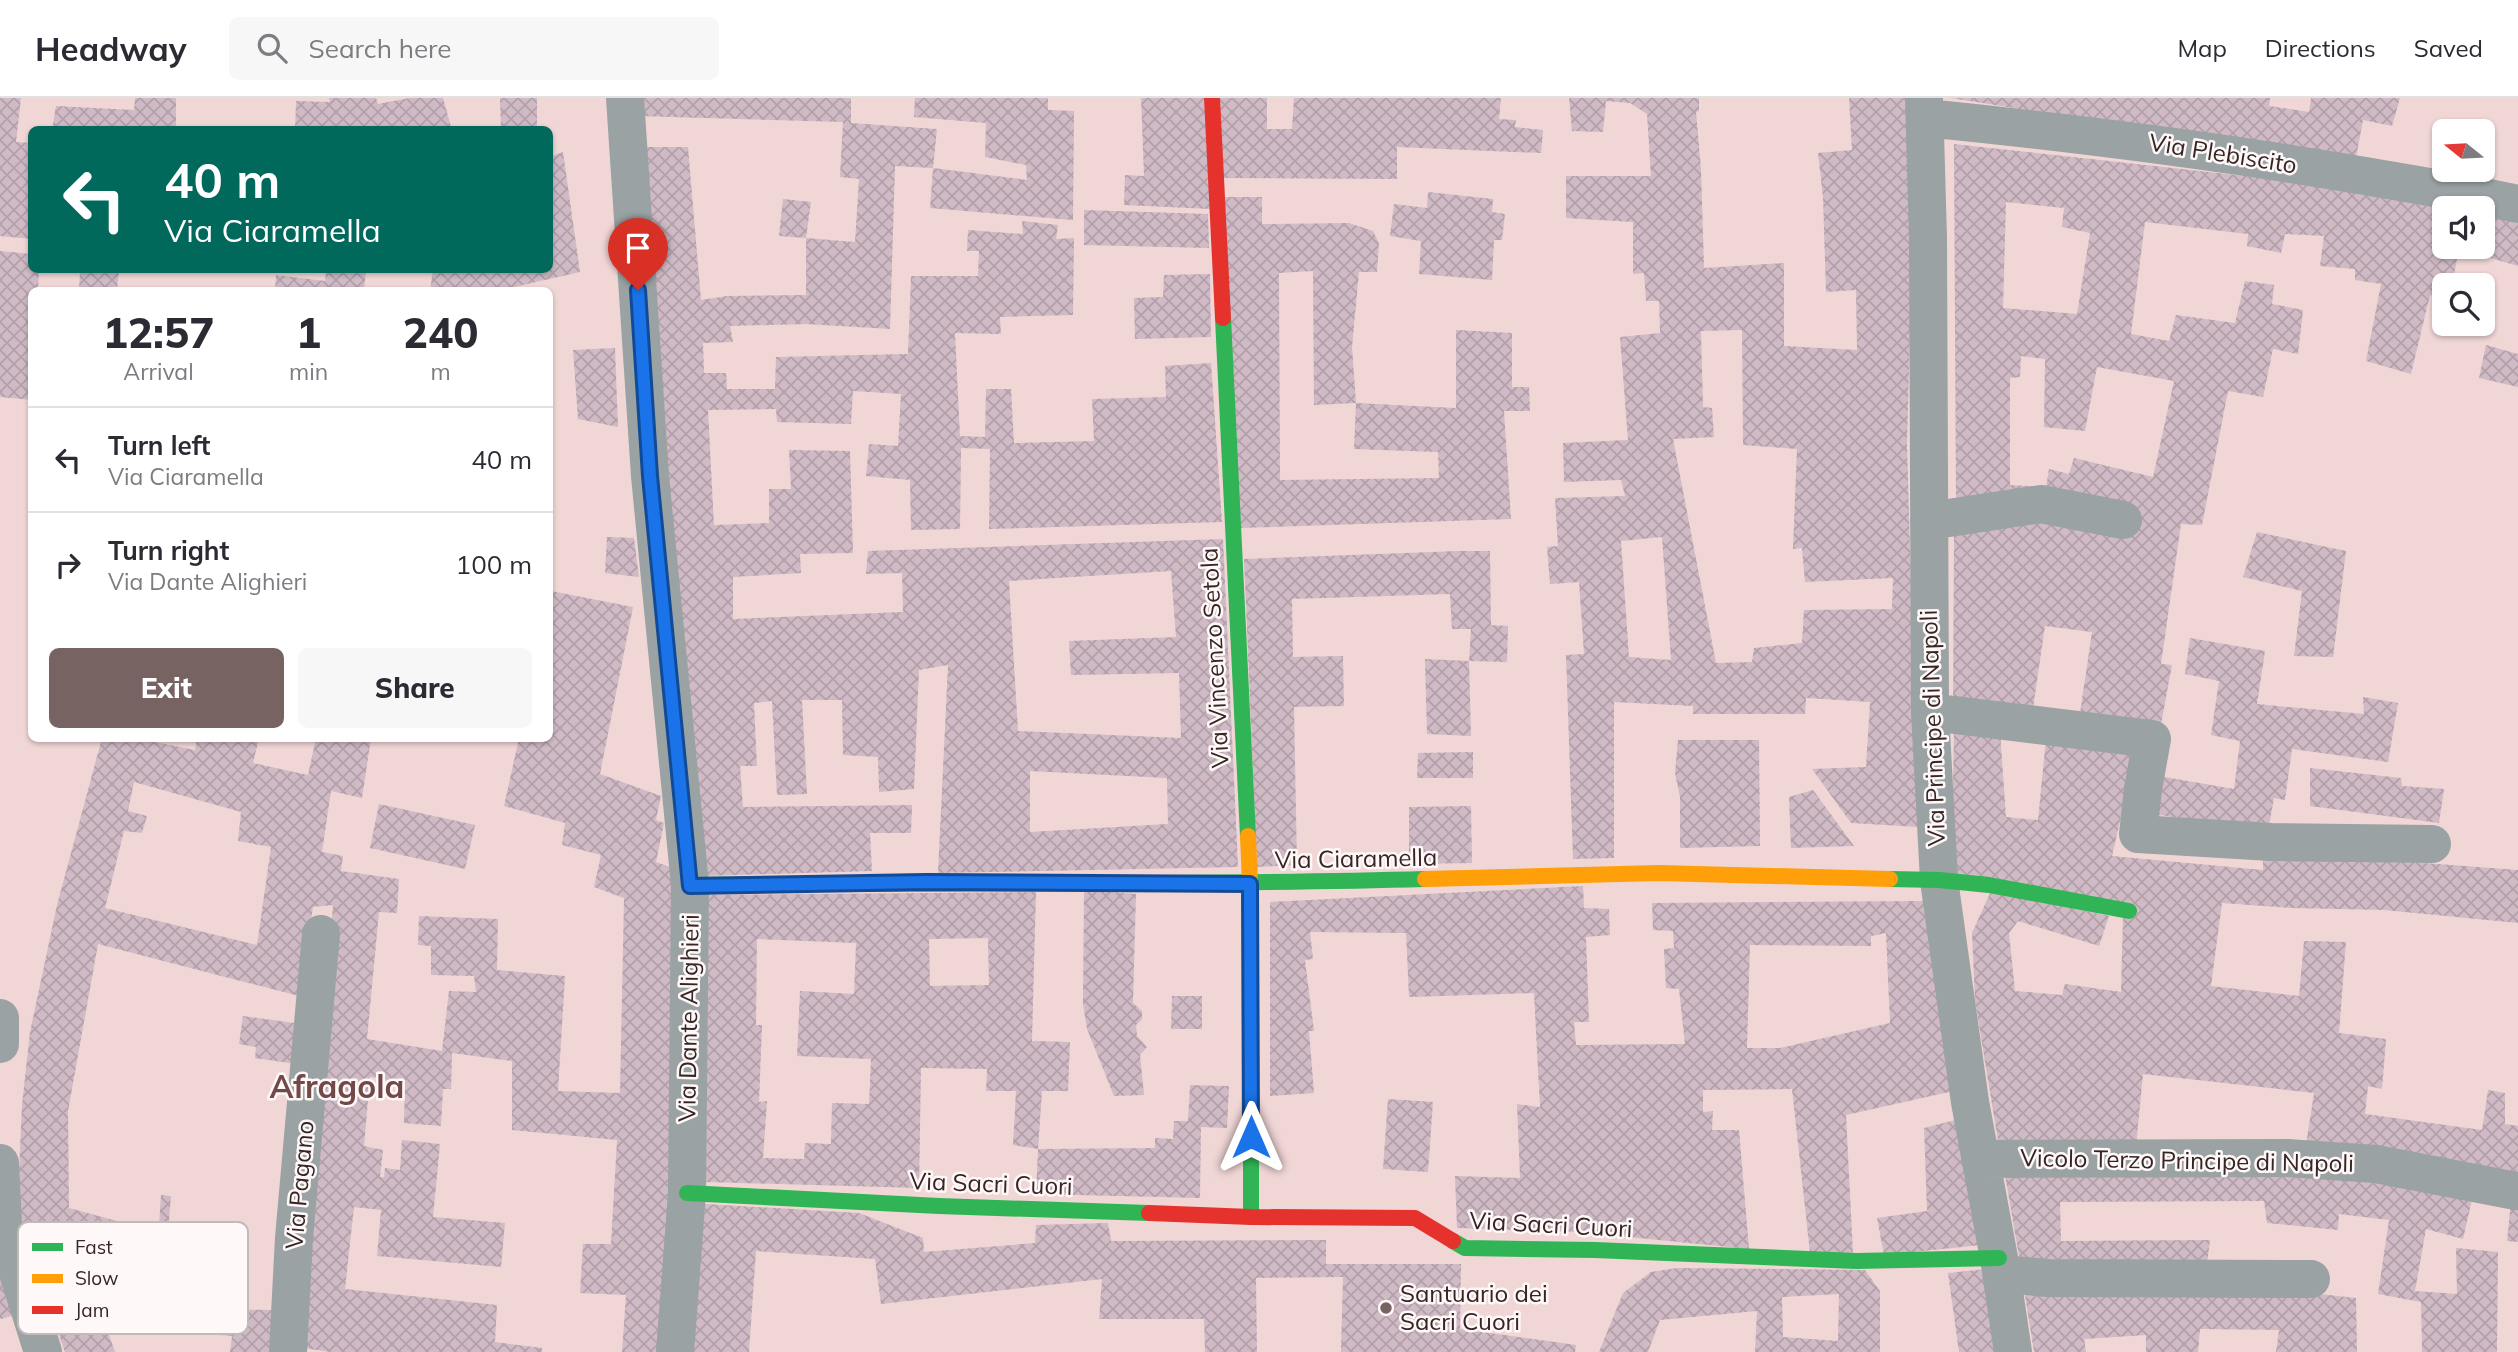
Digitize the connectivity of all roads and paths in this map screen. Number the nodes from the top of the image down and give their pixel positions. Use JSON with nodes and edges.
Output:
{"nodes":[{"id":1,"x":625,"y":98,"type":"edge"},
{"id":2,"x":1212,"y":98,"type":"edge"},
{"id":3,"x":1925,"y":108,"type":"edge"},
{"id":4,"x":2518,"y":204,"type":"edge"},
{"id":5,"x":2123,"y":520,"type":"dead end"},
{"id":6,"x":1929,"y":521,"type":"junction"},
{"id":7,"x":1930,"y":712,"type":"junction"},
{"id":8,"x":2432,"y":844,"type":"dead end"},
{"id":9,"x":1939,"y":880,"type":"junction"},
{"id":10,"x":1250,"y":884,"type":"junction"},
{"id":11,"x":690,"y":886,"type":"junction"},
{"id":12,"x":2129,"y":911,"type":"dead end"},
{"id":13,"x":321,"y":934,"type":"dead end"},
{"id":14,"x":0,"y":1018,"type":"edge"},
{"id":15,"x":0,"y":1044,"type":"edge"},
{"id":16,"x":1982,"y":1159,"type":"junction"},
{"id":17,"x":0,"y":1163,"type":"edge"},
{"id":18,"x":2516,"y":1191,"type":"dead end"},
{"id":19,"x":687,"y":1193,"type":"junction"},
{"id":20,"x":1251,"y":1217,"type":"junction"},
{"id":21,"x":2001,"y":1266,"type":"junction"},
{"id":22,"x":18,"y":1272,"type":"edge"},
{"id":23,"x":2311,"y":1279,"type":"dead end"},
{"id":24,"x":37,"y":1334,"type":"edge"},
{"id":25,"x":43,"y":1352,"type":"edge"},
{"id":26,"x":288,"y":1352,"type":"edge"},
{"id":27,"x":675,"y":1352,"type":"edge"},
{"id":28,"x":2013,"y":1352,"type":"edge"}],
"edges":[{"from":1,"to":11,"type":"street","name":"Via Dante Alighieri"},
{"from":2,"to":10,"type":"street","name":"Via Vincenzo Setola"},
{"from":3,"to":4,"type":"street","name":"Via Plebiscito"},
{"from":3,"to":6,"type":"street","name":"Via Principe di Napoli"},
{"from":5,"to":6,"type":"street"},
{"from":6,"to":7,"type":"street","name":"Via Principe di Napoli"},
{"from":7,"to":8,"type":"street"},
{"from":7,"to":9,"type":"street","name":"Via Principe di Napoli"},
{"from":9,"to":10,"type":"street","name":"Via Ciaramella"},
{"from":9,"to":12,"type":"street","name":"Via Ciaramella"},
{"from":9,"to":16,"type":"street","name":"Via Principe di Napoli"},
{"from":10,"to":11,"type":"street","name":"Via Ciaramella"},
{"from":10,"to":20,"type":"street","name":"Via Vincenzo Setola"},
{"from":11,"to":19,"type":"street","name":"Via Dante Alighieri"},
{"from":13,"to":26,"type":"street","name":"Via Pagano"},
{"from":14,"to":15,"type":"street"},
{"from":16,"to":18,"type":"street","name":"Vicolo Terzo Principe di Napoli"},
{"from":16,"to":21,"type":"street","name":"Via Principe di Napoli"},
{"from":17,"to":22,"type":"street"},
{"from":19,"to":20,"type":"street","name":"Via Sacri Cuori"},
{"from":19,"to":27,"type":"street","name":"Via Dante Alighieri"},
{"from":20,"to":21,"type":"street","name":"Via Sacri Cuori"},
{"from":21,"to":23,"type":"street"},
{"from":21,"to":28,"type":"street","name":"Via Principe di Napoli"},
{"from":24,"to":25,"type":"street"}]}
